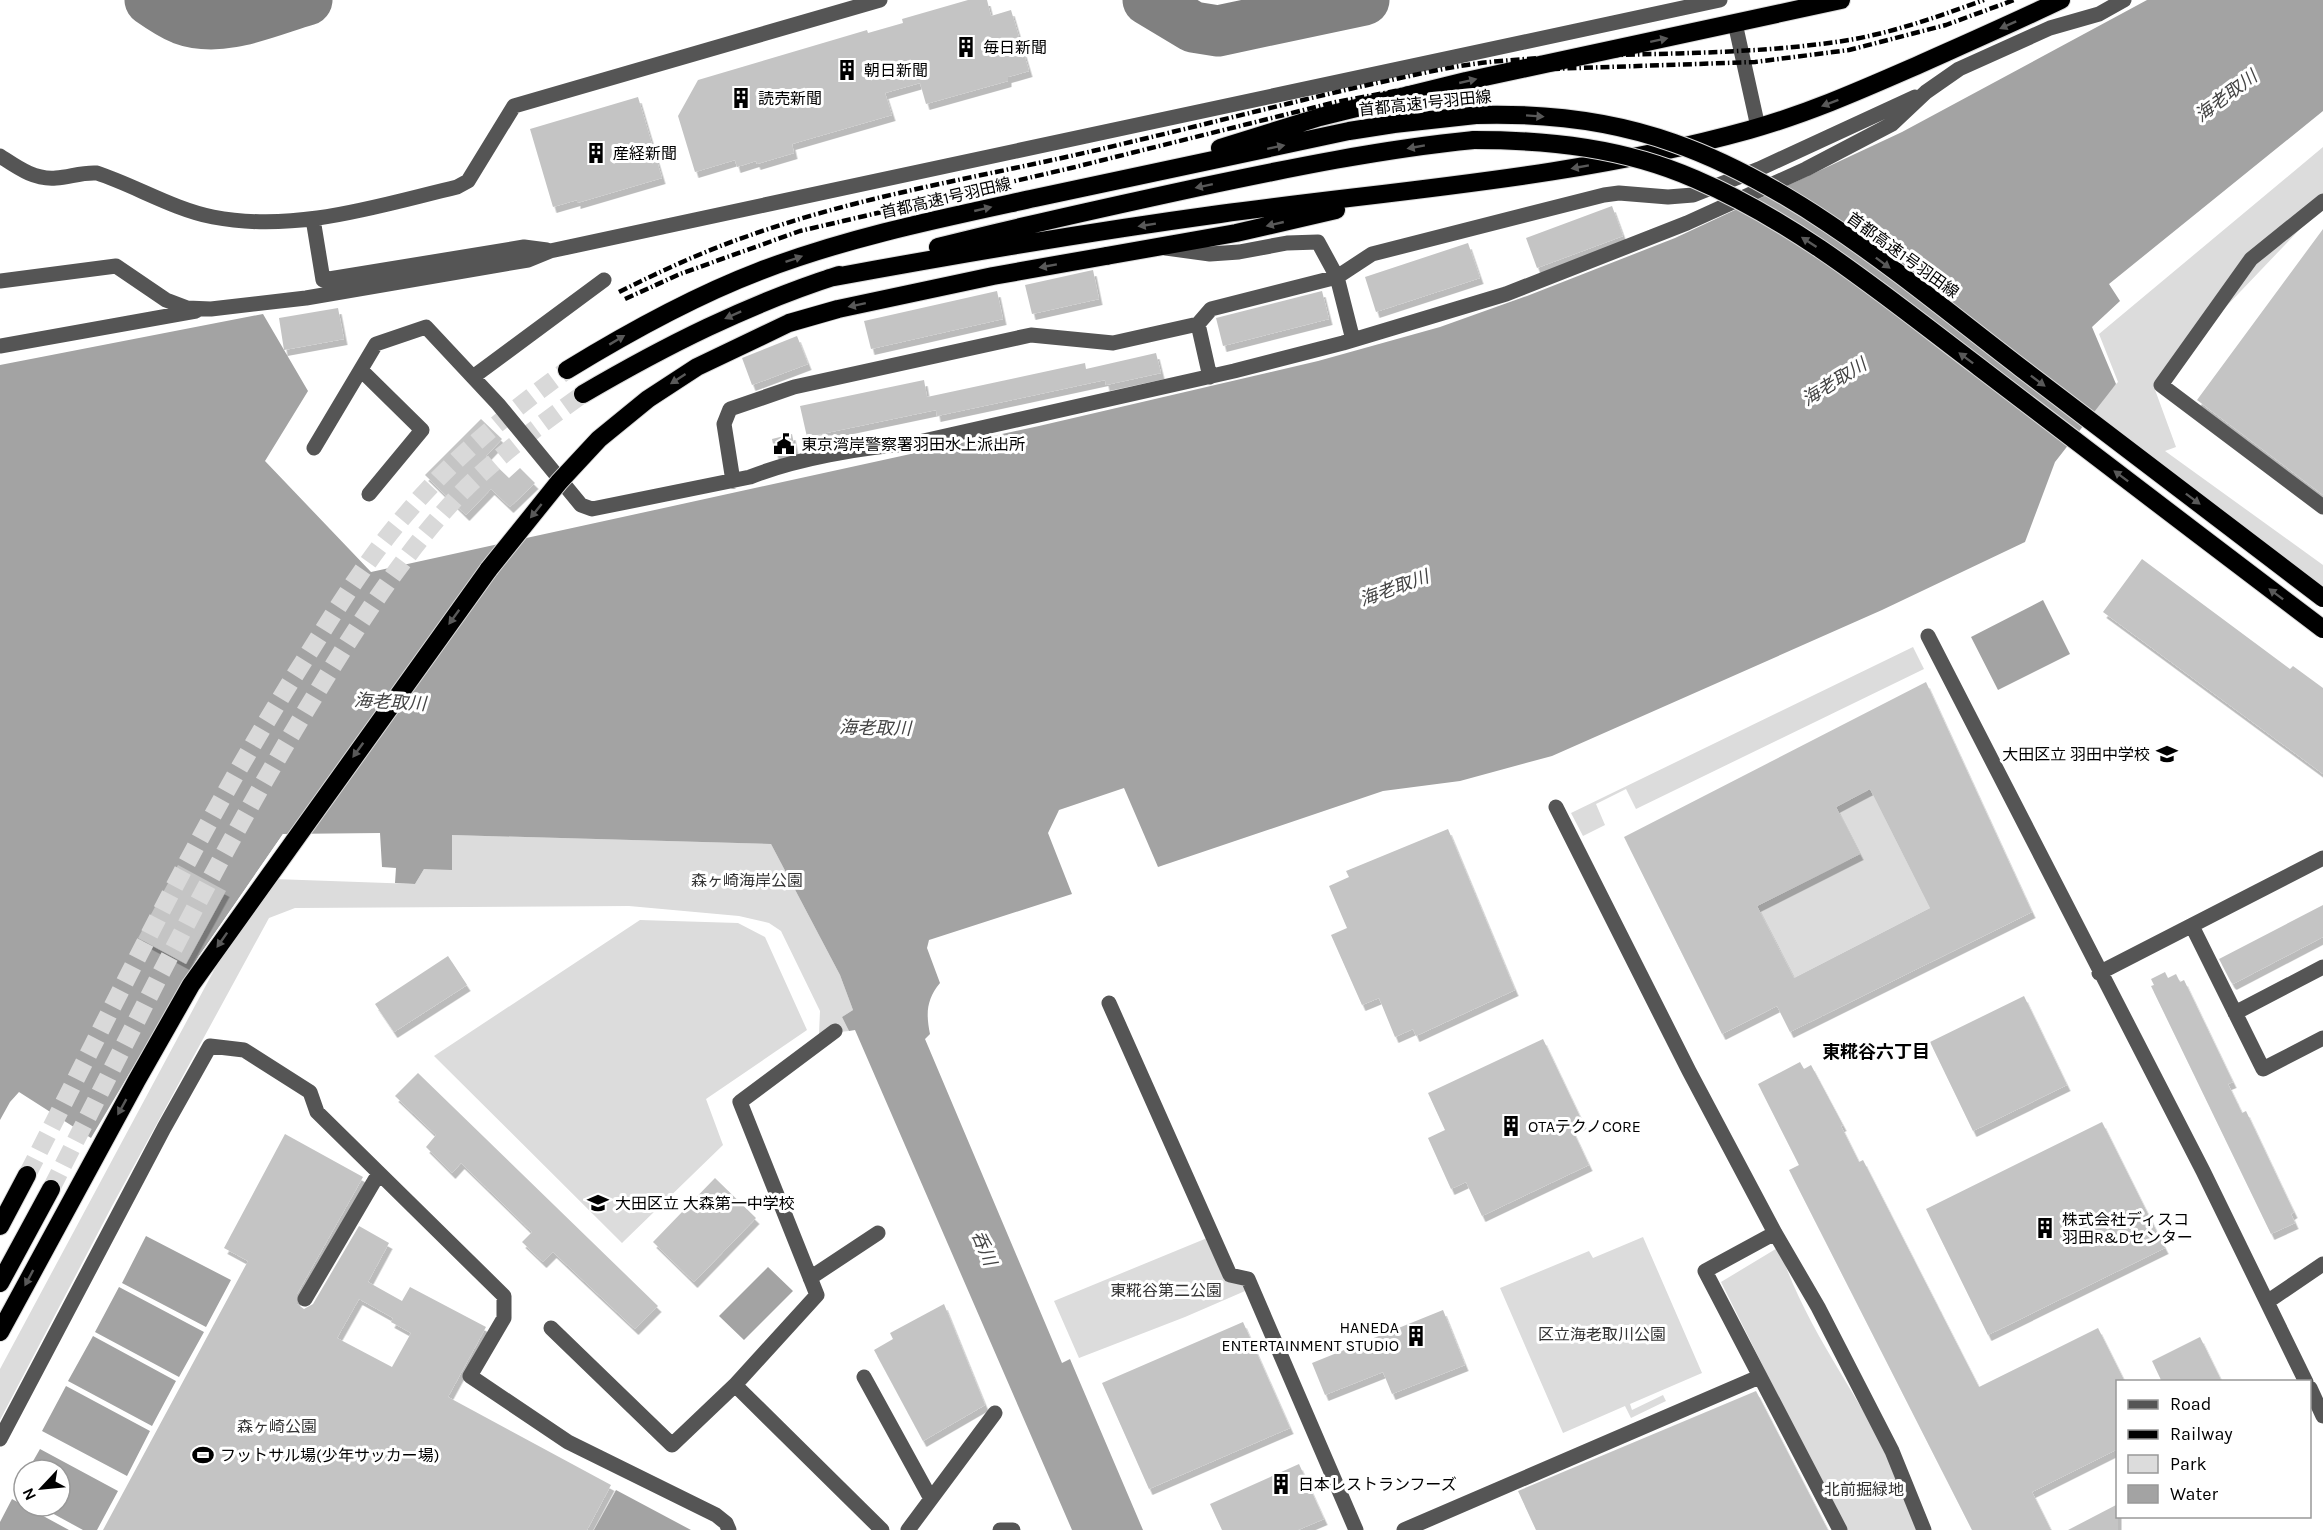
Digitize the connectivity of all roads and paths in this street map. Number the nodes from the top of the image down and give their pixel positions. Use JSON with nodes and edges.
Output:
{"nodes":[{"id":1,"x":880,"y":0,"type":"edge"},
{"id":2,"x":1720,"y":0,"type":"edge"},
{"id":3,"x":1841,"y":0,"type":"edge"},
{"id":4,"x":2061,"y":0,"type":"edge"},
{"id":5,"x":2124,"y":0,"type":"edge"},
{"id":6,"x":1735,"y":23,"type":"junction"},
{"id":7,"x":1926,"y":92,"type":"junction"},
{"id":8,"x":1758,"y":127,"type":"junction"},
{"id":9,"x":0,"y":156,"type":"edge"},
{"id":10,"x":1109,"y":182,"type":"junction"},
{"id":11,"x":1434,"y":188,"type":"junction"},
{"id":12,"x":2323,"y":201,"type":"edge"},
{"id":13,"x":313,"y":219,"type":"junction"},
{"id":14,"x":1155,"y":247,"type":"junction"},
{"id":15,"x":550,"y":251,"type":"junction"},
{"id":16,"x":1337,"y":277,"type":"junction"},
{"id":17,"x":829,"y":278,"type":"junction"},
{"id":18,"x":604,"y":280,"type":"dead end"},
{"id":19,"x":0,"y":282,"type":"edge"},
{"id":20,"x":211,"y":309,"type":"junction"},
{"id":21,"x":1198,"y":324,"type":"junction"},
{"id":22,"x":1353,"y":340,"type":"junction"},
{"id":23,"x":0,"y":346,"type":"edge"},
{"id":24,"x":361,"y":370,"type":"junction"},
{"id":25,"x":567,"y":370,"type":"tunnel mouth"},
{"id":26,"x":473,"y":377,"type":"junction"},
{"id":27,"x":1210,"y":377,"type":"junction"},
{"id":28,"x":583,"y":394,"type":"tunnel mouth"},
{"id":29,"x":314,"y":448,"type":"dead end"},
{"id":30,"x":733,"y":481,"type":"junction"},
{"id":31,"x":369,"y":494,"type":"dead end"},
{"id":32,"x":2323,"y":507,"type":"edge"},
{"id":33,"x":2323,"y":598,"type":"edge"},
{"id":34,"x":2323,"y":629,"type":"edge"},
{"id":35,"x":1928,"y":636,"type":"dead end"},
{"id":36,"x":1556,"y":807,"type":"dead end"},
{"id":37,"x":2323,"y":858,"type":"edge"},
{"id":38,"x":2192,"y":927,"type":"junction"},
{"id":39,"x":2323,"y":967,"type":"edge"},
{"id":40,"x":2099,"y":973,"type":"junction"},
{"id":41,"x":1109,"y":1003,"type":"dead end"},
{"id":42,"x":2235,"y":1013,"type":"junction"},
{"id":43,"x":835,"y":1031,"type":"dead end"},
{"id":44,"x":2323,"y":1038,"type":"edge"},
{"id":45,"x":379,"y":1173,"type":"junction"},
{"id":46,"x":27,"y":1175,"type":"tunnel mouth"},
{"id":47,"x":51,"y":1190,"type":"tunnel mouth"},
{"id":48,"x":0,"y":1226,"type":"edge"},
{"id":49,"x":878,"y":1233,"type":"dead end"},
{"id":50,"x":1769,"y":1236,"type":"junction"},
{"id":51,"x":2323,"y":1264,"type":"edge"},
{"id":52,"x":810,"y":1278,"type":"junction"},
{"id":53,"x":0,"y":1283,"type":"edge"},
{"id":54,"x":305,"y":1299,"type":"dead end"},
{"id":55,"x":2267,"y":1302,"type":"junction"},
{"id":56,"x":551,"y":1328,"type":"dead end"},
{"id":57,"x":0,"y":1332,"type":"edge"},
{"id":58,"x":864,"y":1377,"type":"dead end"},
{"id":59,"x":1759,"y":1377,"type":"junction"},
{"id":60,"x":2305,"y":1380,"type":"edge"},
{"id":61,"x":735,"y":1385,"type":"junction"},
{"id":62,"x":2311,"y":1390,"type":"edge"},
{"id":63,"x":995,"y":1413,"type":"dead end"},
{"id":64,"x":2323,"y":1416,"type":"edge"},
{"id":65,"x":0,"y":1438,"type":"edge"},
{"id":66,"x":931,"y":1499,"type":"junction"},
{"id":67,"x":729,"y":1530,"type":"edge"},
{"id":68,"x":882,"y":1530,"type":"edge"},
{"id":69,"x":908,"y":1530,"type":"edge"},
{"id":70,"x":1000,"y":1530,"type":"edge"},
{"id":71,"x":1013,"y":1530,"type":"edge"},
{"id":72,"x":1356,"y":1530,"type":"edge"},
{"id":73,"x":1404,"y":1530,"type":"edge"},
{"id":74,"x":1840,"y":1530,"type":"edge"},
{"id":75,"x":1924,"y":1530,"type":"edge"}],
"edges":[{"from":1,"to":13,"type":"street"},
{"from":2,"to":15,"type":"street"},
{"from":3,"to":6,"type":"highway"},
{"from":4,"to":8,"type":"highway","one_way":true},
{"from":5,"to":7,"type":"street"},
{"from":6,"to":8,"type":"street"},
{"from":10,"to":6,"type":"highway","one_way":true},
{"from":7,"to":16,"type":"street"},
{"from":7,"to":22,"type":"street"},
{"from":8,"to":11,"type":"highway","one_way":true},
{"from":9,"to":13,"type":"street"},
{"from":25,"to":10,"type":"highway","name":"首都高速1号羽田線","one_way":true},
{"from":10,"to":33,"type":"highway","name":"首都高速1号羽田線","one_way":true,"bridge":true},
{"from":11,"to":14,"type":"highway","one_way":true},
{"from":11,"to":17,"type":"highway","one_way":true},
{"from":12,"to":32,"type":"street"},
{"from":13,"to":15,"type":"street"},
{"from":14,"to":16,"type":"street"},
{"from":14,"to":57,"type":"highway","one_way":true,"bridge":true},
{"from":15,"to":20,"type":"street"},
{"from":16,"to":21,"type":"street"},
{"from":16,"to":22,"type":"street"},
{"from":17,"to":28,"type":"highway","one_way":true},
{"from":34,"to":17,"type":"highway","one_way":true,"bridge":true},
{"from":18,"to":26,"type":"street"},
{"from":19,"to":20,"type":"street"},
{"from":20,"to":23,"type":"street"},
{"from":21,"to":27,"type":"street"},
{"from":21,"to":30,"type":"street"},
{"from":22,"to":27,"type":"street"},
{"from":24,"to":26,"type":"street"},
{"from":24,"to":29,"type":"street"},
{"from":24,"to":31,"type":"street"},
{"from":26,"to":30,"type":"street"},
{"from":27,"to":30,"type":"street"},
{"from":35,"to":40,"type":"street"},
{"from":36,"to":50,"type":"street"},
{"from":37,"to":38,"type":"street"},
{"from":38,"to":40,"type":"street"},
{"from":38,"to":42,"type":"street"},
{"from":39,"to":42,"type":"street"},
{"from":40,"to":55,"type":"street"},
{"from":41,"to":72,"type":"street"},
{"from":42,"to":44,"type":"street"},
{"from":43,"to":52,"type":"street"},
{"from":45,"to":54,"type":"street"},
{"from":45,"to":65,"type":"street"},
{"from":45,"to":67,"type":"street"},
{"from":46,"to":48,"type":"highway"},
{"from":47,"to":53,"type":"highway"},
{"from":49,"to":52,"type":"street"},
{"from":50,"to":59,"type":"street"},
{"from":50,"to":75,"type":"street"},
{"from":51,"to":55,"type":"street"},
{"from":52,"to":61,"type":"street"},
{"from":55,"to":60,"type":"street"},
{"from":56,"to":61,"type":"street"},
{"from":58,"to":66,"type":"street"},
{"from":59,"to":73,"type":"street"},
{"from":59,"to":74,"type":"street"},
{"from":61,"to":68,"type":"street"},
{"from":62,"to":64,"type":"street"},
{"from":63,"to":66,"type":"street"},
{"from":66,"to":69,"type":"street"},
{"from":70,"to":71,"type":"street"}]}
